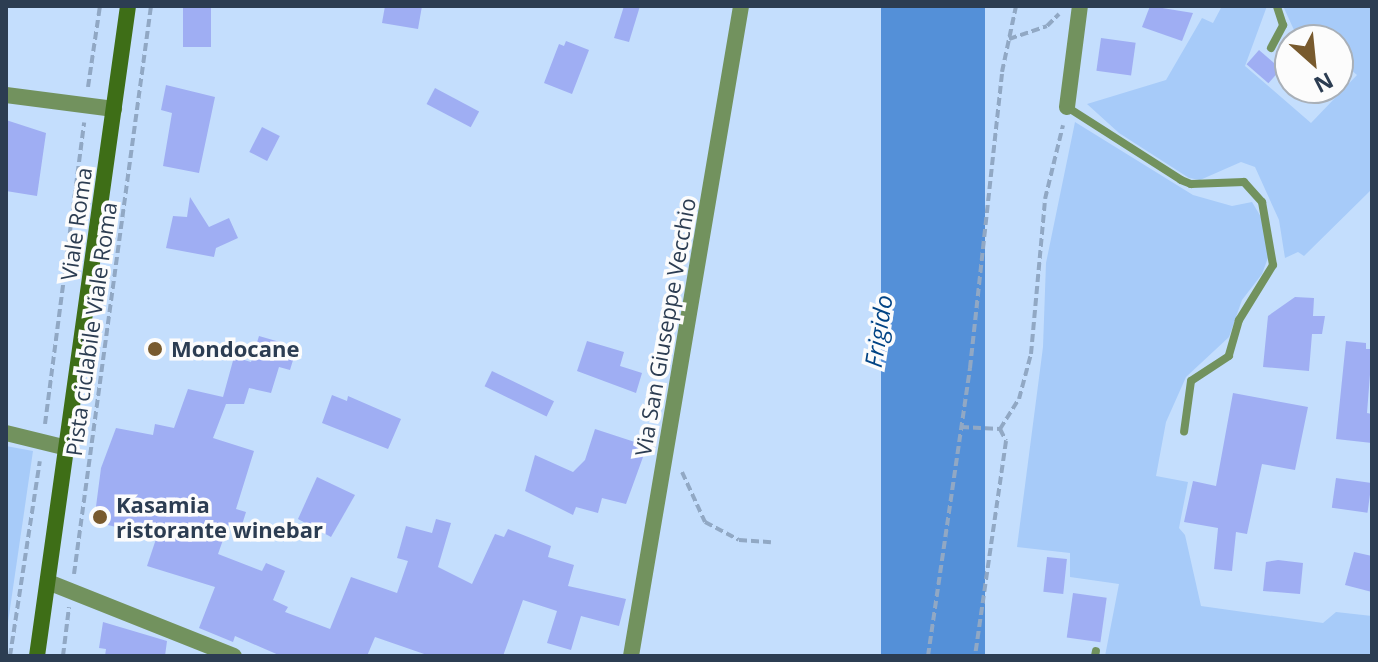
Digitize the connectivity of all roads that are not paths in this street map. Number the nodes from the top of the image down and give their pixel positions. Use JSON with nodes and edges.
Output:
{"nodes":[{"id":1,"x":128,"y":6,"type":"edge"},
{"id":2,"x":741,"y":6,"type":"edge"},
{"id":3,"x":1080,"y":6,"type":"edge"},
{"id":4,"x":1277,"y":6,"type":"edge"},
{"id":5,"x":1271,"y":48,"type":"dead end"},
{"id":6,"x":6,"y":95,"type":"edge"},
{"id":7,"x":1067,"y":107,"type":"joint"},
{"id":8,"x":114,"y":109,"type":"junction"},
{"id":9,"x":1184,"y":432,"type":"dead end"},
{"id":10,"x":6,"y":433,"type":"edge"},
{"id":11,"x":67,"y":448,"type":"junction"},
{"id":12,"x":48,"y":582,"type":"junction"},
{"id":13,"x":37,"y":656,"type":"edge"},
{"id":14,"x":234,"y":656,"type":"edge"},
{"id":15,"x":631,"y":656,"type":"edge"}],
"edges":[{"from":1,"to":8,"type":"main road","name":"Viale Roma"},
{"from":2,"to":15,"type":"street","name":"Via San Giuseppe Vecchio"},
{"from":3,"to":7,"type":"street"},
{"from":4,"to":5,"type":"lane"},
{"from":6,"to":8,"type":"street"},
{"from":7,"to":9,"type":"lane"},
{"from":8,"to":11,"type":"main road","name":"Viale Roma"},
{"from":10,"to":11,"type":"street"},
{"from":11,"to":12,"type":"main road","name":"Viale Roma"},
{"from":12,"to":13,"type":"main road","name":"Viale Roma"},
{"from":12,"to":14,"type":"street"}]}
